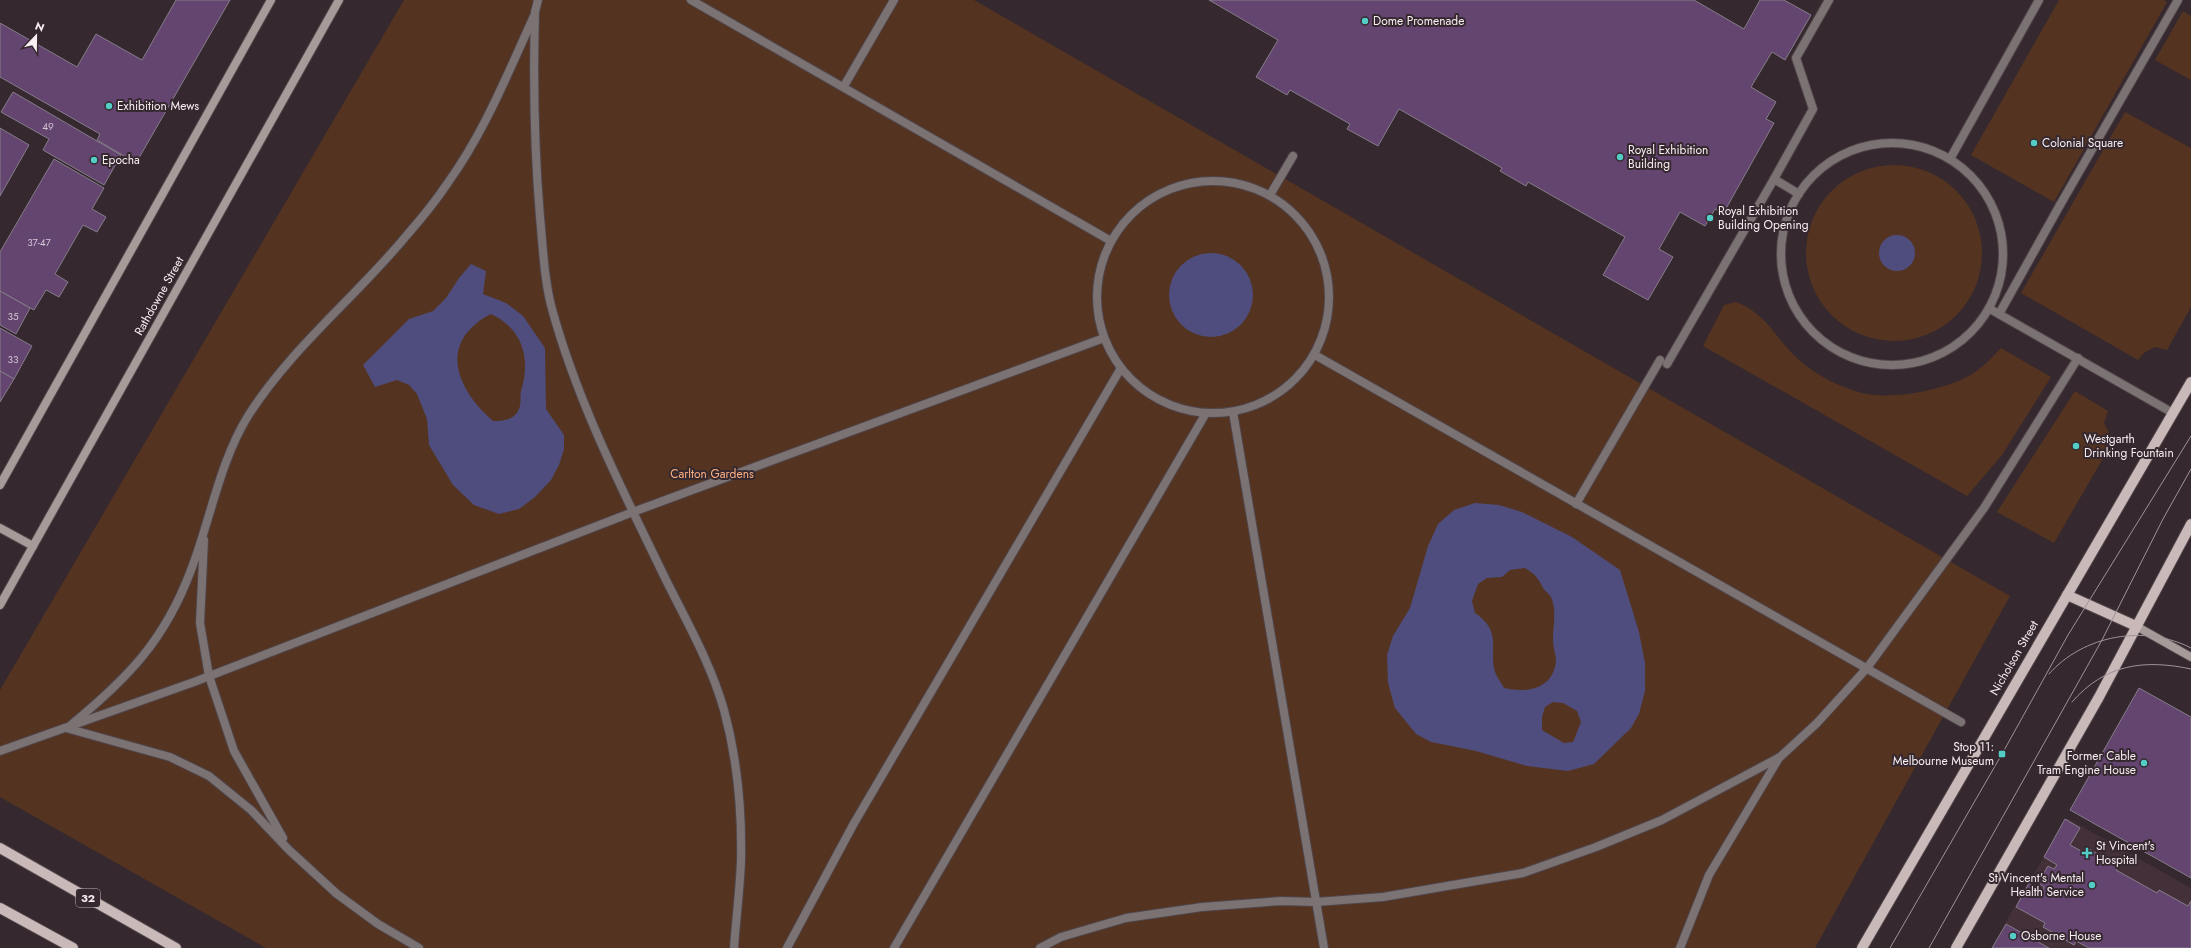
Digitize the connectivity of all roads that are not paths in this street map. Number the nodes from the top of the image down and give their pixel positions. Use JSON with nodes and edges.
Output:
{"nodes":[{"id":1,"x":271,"y":0,"type":"edge"},
{"id":2,"x":339,"y":0,"type":"edge"},
{"id":3,"x":538,"y":0,"type":"edge"},
{"id":4,"x":691,"y":0,"type":"edge"},
{"id":5,"x":894,"y":0,"type":"edge"},
{"id":6,"x":1829,"y":0,"type":"edge"},
{"id":7,"x":2039,"y":0,"type":"edge"},
{"id":8,"x":2178,"y":0,"type":"edge"},
{"id":9,"x":536,"y":12,"type":"junction"},
{"id":10,"x":844,"y":86,"type":"junction"},
{"id":11,"x":1293,"y":156,"type":"dead end"},
{"id":12,"x":1950,"y":159,"type":"junction"},
{"id":13,"x":1774,"y":178,"type":"junction"},
{"id":14,"x":1799,"y":194,"type":"junction"},
{"id":15,"x":1270,"y":195,"type":"junction"},
{"id":16,"x":1110,"y":241,"type":"junction"},
{"id":17,"x":1990,"y":309,"type":"junction"},
{"id":18,"x":1999,"y":314,"type":"junction"},
{"id":19,"x":1104,"y":338,"type":"junction"},
{"id":20,"x":1315,"y":355,"type":"junction"},
{"id":21,"x":2078,"y":358,"type":"junction"},
{"id":22,"x":1121,"y":368,"type":"junction"},
{"id":23,"x":2191,"y":382,"type":"edge"},
{"id":24,"x":1233,"y":412,"type":"junction"},
{"id":25,"x":1206,"y":413,"type":"junction"},
{"id":26,"x":2173,"y":413,"type":"junction"},
{"id":27,"x":0,"y":485,"type":"edge"},
{"id":28,"x":1576,"y":504,"type":"junction"},
{"id":29,"x":633,"y":512,"type":"junction"},
{"id":30,"x":2191,"y":524,"type":"edge"},
{"id":31,"x":205,"y":527,"type":"junction"},
{"id":32,"x":0,"y":528,"type":"edge"},
{"id":33,"x":33,"y":546,"type":"junction"},
{"id":34,"x":2067,"y":595,"type":"junction"},
{"id":35,"x":0,"y":605,"type":"edge"},
{"id":36,"x":2136,"y":626,"type":"junction"},
{"id":37,"x":2191,"y":657,"type":"edge"},
{"id":38,"x":1867,"y":668,"type":"junction"},
{"id":39,"x":209,"y":676,"type":"junction"},
{"id":40,"x":1961,"y":722,"type":"dead end"},
{"id":41,"x":66,"y":728,"type":"junction"},
{"id":42,"x":0,"y":751,"type":"edge"},
{"id":43,"x":1780,"y":757,"type":"junction"},
{"id":44,"x":0,"y":848,"type":"edge"},
{"id":45,"x":289,"y":850,"type":"junction"},
{"id":46,"x":1316,"y":902,"type":"junction"},
{"id":47,"x":0,"y":908,"type":"edge"},
{"id":48,"x":73,"y":948,"type":"edge"},
{"id":49,"x":176,"y":948,"type":"edge"},
{"id":50,"x":419,"y":948,"type":"edge"},
{"id":51,"x":734,"y":948,"type":"edge"},
{"id":52,"x":787,"y":948,"type":"edge"},
{"id":53,"x":894,"y":948,"type":"edge"},
{"id":54,"x":1040,"y":948,"type":"edge"},
{"id":55,"x":1324,"y":948,"type":"edge"},
{"id":56,"x":1680,"y":948,"type":"edge"},
{"id":57,"x":1862,"y":948,"type":"edge"},
{"id":58,"x":1956,"y":948,"type":"edge"}],
"edges":[{"from":1,"to":27,"type":"main road"},
{"from":2,"to":33,"type":"main road","name":"Rathdowne Street"},
{"from":3,"to":9,"type":"street"},
{"from":4,"to":10,"type":"street"},
{"from":5,"to":10,"type":"street"},
{"from":6,"to":13,"type":"street"},
{"from":7,"to":12,"type":"street"},
{"from":8,"to":18,"type":"street"},
{"from":9,"to":29,"type":"street"},
{"from":9,"to":31,"type":"street"},
{"from":10,"to":16,"type":"street"},
{"from":11,"to":15,"type":"street"},
{"from":12,"to":14,"type":"street"},
{"from":12,"to":17,"type":"street"},
{"from":13,"to":14,"type":"street"},
{"from":13,"to":28,"type":"street"},
{"from":14,"to":17,"type":"street"},
{"from":15,"to":16,"type":"street"},
{"from":15,"to":20,"type":"street"},
{"from":16,"to":19,"type":"street"},
{"from":17,"to":18,"type":"street"},
{"from":18,"to":21,"type":"street"},
{"from":19,"to":22,"type":"street"},
{"from":19,"to":29,"type":"street"},
{"from":20,"to":24,"type":"street"},
{"from":20,"to":28,"type":"street"},
{"from":21,"to":26,"type":"street"},
{"from":21,"to":38,"type":"street"},
{"from":22,"to":25,"type":"street"},
{"from":22,"to":52,"type":"street"},
{"from":23,"to":26,"type":"main road","name":"Nicholson Street"},
{"from":24,"to":25,"type":"street"},
{"from":24,"to":46,"type":"street"},
{"from":25,"to":53,"type":"street"},
{"from":26,"to":34,"type":"main road","name":"Nicholson Street"},
{"from":28,"to":38,"type":"street"},
{"from":29,"to":39,"type":"street"},
{"from":29,"to":51,"type":"street"},
{"from":30,"to":36,"type":"main road"},
{"from":31,"to":39,"type":"street"},
{"from":31,"to":41,"type":"street"},
{"from":32,"to":33,"type":"main road"},
{"from":33,"to":35,"type":"main road","name":"Rathdowne Street"},
{"from":34,"to":36,"type":"main road"},
{"from":34,"to":57,"type":"main road","name":"Nicholson Street"},
{"from":36,"to":37,"type":"main road"},
{"from":36,"to":58,"type":"main road"},
{"from":38,"to":40,"type":"street"},
{"from":38,"to":43,"type":"street"},
{"from":39,"to":41,"type":"street"},
{"from":39,"to":45,"type":"street"},
{"from":41,"to":42,"type":"street"},
{"from":41,"to":45,"type":"street"},
{"from":43,"to":46,"type":"street"},
{"from":43,"to":56,"type":"street"},
{"from":44,"to":49,"type":"main road","number":"32"},
{"from":45,"to":50,"type":"street"},
{"from":46,"to":54,"type":"street"},
{"from":46,"to":55,"type":"street"},
{"from":47,"to":48,"type":"main road"}]}
